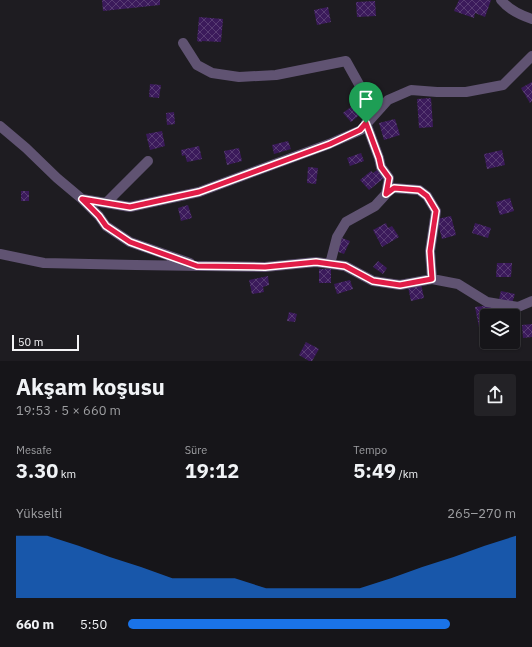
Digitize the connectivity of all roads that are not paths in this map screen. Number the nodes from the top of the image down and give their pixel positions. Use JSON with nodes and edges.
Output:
{"nodes":[{"id":1,"x":502,"y":0,"type":"edge"},
{"id":2,"x":532,"y":19,"type":"edge"},
{"id":3,"x":183,"y":43,"type":"dead end"},
{"id":4,"x":532,"y":56,"type":"edge"},
{"id":5,"x":375,"y":113,"type":"junction"},
{"id":6,"x":366,"y":123,"type":"junction"},
{"id":7,"x":0,"y":126,"type":"edge"},
{"id":8,"x":148,"y":161,"type":"dead end"},
{"id":9,"x":386,"y":194,"type":"junction"},
{"id":10,"x":82,"y":199,"type":"junction"},
{"id":11,"x":106,"y":203,"type":"junction"},
{"id":12,"x":0,"y":254,"type":"edge"},
{"id":13,"x":330,"y":264,"type":"junction"},
{"id":14,"x":197,"y":266,"type":"junction"},
{"id":15,"x":432,"y":279,"type":"junction"},
{"id":16,"x":532,"y":301,"type":"edge"}],
"edges":[{"from":1,"to":2,"type":"street"},
{"from":3,"to":5,"type":"street"},
{"from":4,"to":5,"type":"street"},
{"from":5,"to":6,"type":"street"},
{"from":6,"to":9,"type":"street"},
{"from":6,"to":11,"type":"street"},
{"from":7,"to":10,"type":"street"},
{"from":8,"to":11,"type":"street"},
{"from":9,"to":13,"type":"street"},
{"from":9,"to":15,"type":"street"},
{"from":10,"to":11,"type":"street"},
{"from":10,"to":14,"type":"street"},
{"from":12,"to":14,"type":"street"},
{"from":13,"to":14,"type":"street"},
{"from":13,"to":15,"type":"street"},
{"from":15,"to":16,"type":"street"}]}
